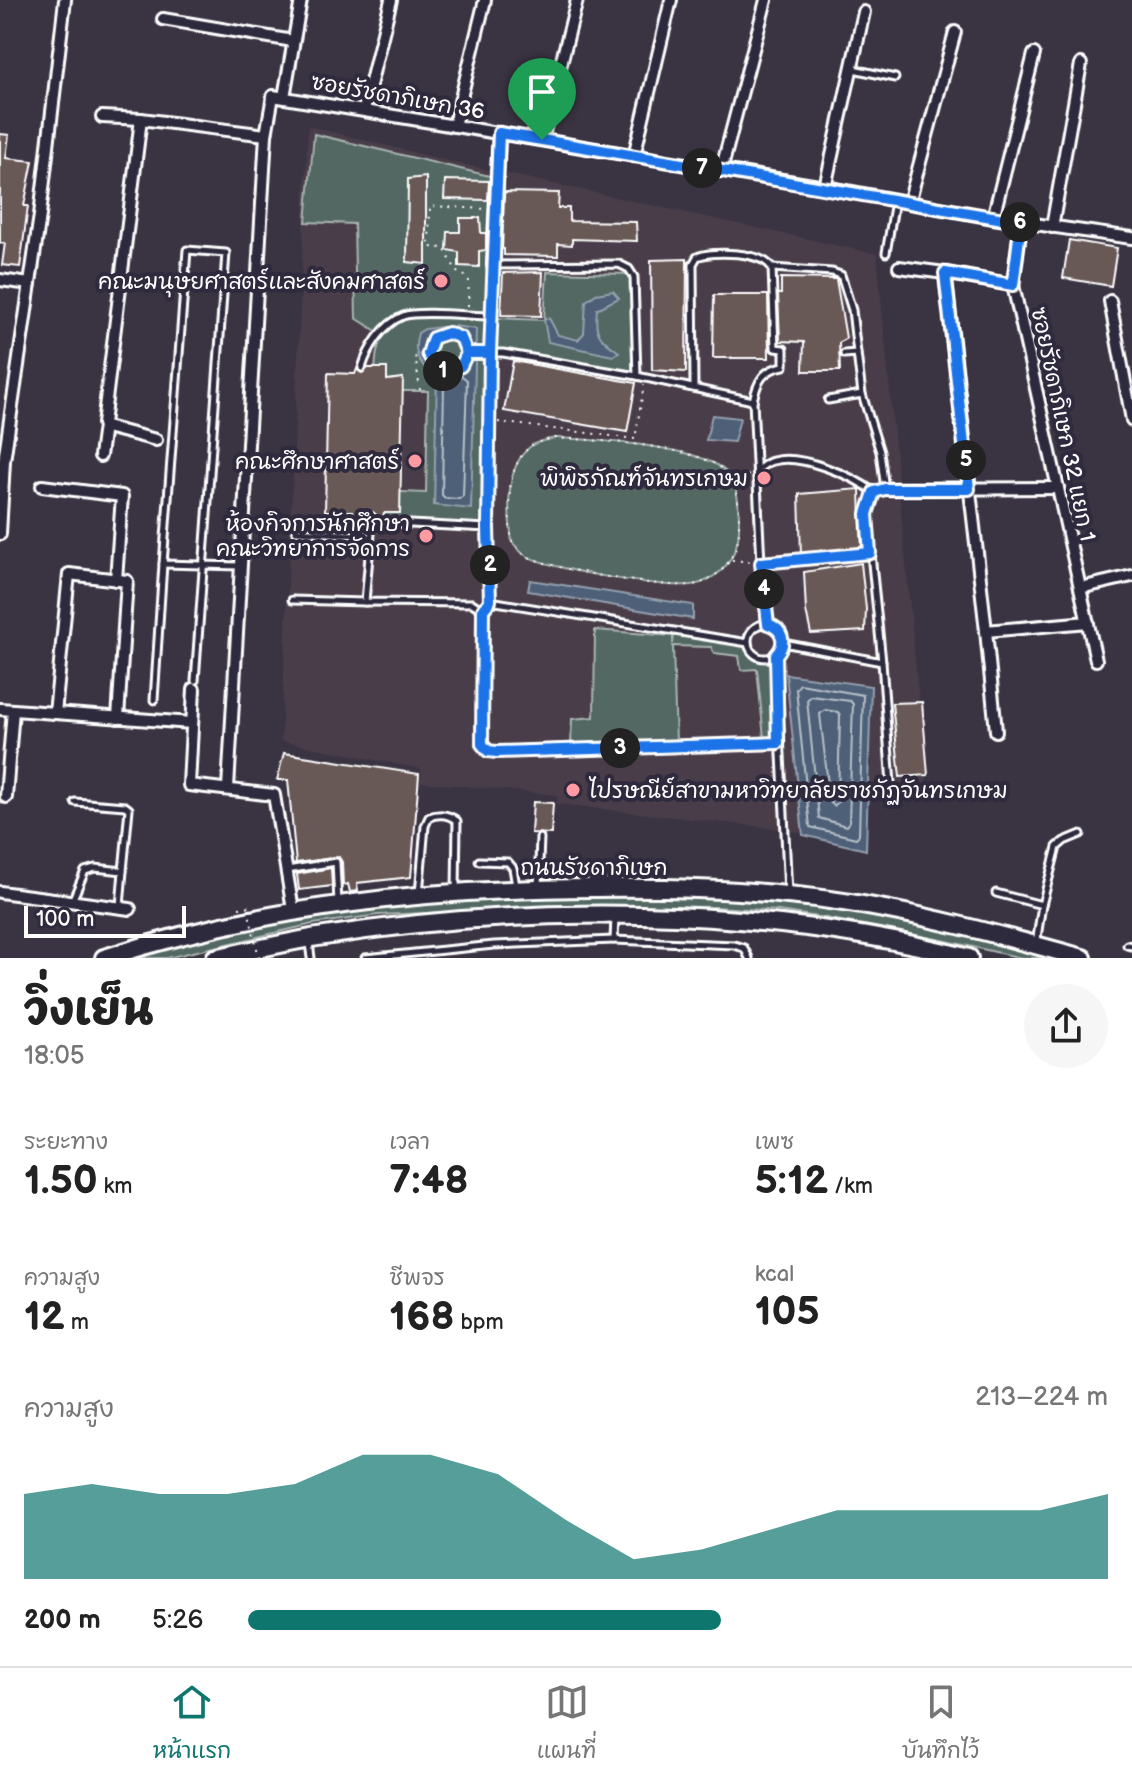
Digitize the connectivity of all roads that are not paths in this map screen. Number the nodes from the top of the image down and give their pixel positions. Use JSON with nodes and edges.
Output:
{"nodes":[{"id":1,"x":65,"y":0,"type":"edge"},
{"id":2,"x":301,"y":0,"type":"edge"},
{"id":3,"x":391,"y":0,"type":"edge"},
{"id":4,"x":485,"y":0,"type":"edge"},
{"id":5,"x":577,"y":0,"type":"edge"},
{"id":6,"x":671,"y":0,"type":"edge"},
{"id":7,"x":766,"y":0,"type":"edge"},
{"id":8,"x":864,"y":12,"type":"dead end"},
{"id":9,"x":163,"y":19,"type":"dead end"},
{"id":10,"x":955,"y":32,"type":"dead end"},
{"id":11,"x":293,"y":41,"type":"junction"},
{"id":12,"x":1034,"y":54,"type":"dead end"},
{"id":13,"x":1081,"y":64,"type":"dead end"},
{"id":14,"x":852,"y":69,"type":"junction"},
{"id":15,"x":895,"y":78,"type":"dead end"},
{"id":16,"x":278,"y":97,"type":"junction"},
{"id":17,"x":364,"y":110,"type":"junction"},
{"id":18,"x":102,"y":117,"type":"dead end"},
{"id":19,"x":141,"y":119,"type":"junction"},
{"id":20,"x":454,"y":126,"type":"junction"},
{"id":21,"x":499,"y":133,"type":"junction"},
{"id":22,"x":266,"y":135,"type":"junction"},
{"id":23,"x":542,"y":140,"type":"junction"},
{"id":24,"x":634,"y":156,"type":"junction"},
{"id":25,"x":721,"y":171,"type":"junction"},
{"id":26,"x":825,"y":187,"type":"junction"},
{"id":27,"x":895,"y":201,"type":"junction"},
{"id":28,"x":909,"y":203,"type":"junction"},
{"id":29,"x":993,"y":218,"type":"junction"},
{"id":30,"x":1021,"y":222,"type":"junction"},
{"id":31,"x":1052,"y":227,"type":"junction"},
{"id":32,"x":1132,"y":238,"type":"edge"},
{"id":33,"x":886,"y":253,"type":"dead end"},
{"id":34,"x":493,"y":265,"type":"junction"},
{"id":35,"x":899,"y":267,"type":"dead end"},
{"id":36,"x":772,"y":268,"type":"junction"},
{"id":37,"x":945,"y":273,"type":"junction"},
{"id":38,"x":0,"y":280,"type":"edge"},
{"id":39,"x":30,"y":284,"type":"junction"},
{"id":40,"x":1013,"y":285,"type":"junction"},
{"id":41,"x":1110,"y":301,"type":"dead end"},
{"id":42,"x":491,"y":316,"type":"junction"},
{"id":43,"x":490,"y":353,"type":"junction"},
{"id":44,"x":857,"y":353,"type":"junction"},
{"id":45,"x":844,"y":354,"type":"dead end"},
{"id":46,"x":362,"y":368,"type":"dead end"},
{"id":47,"x":637,"y":376,"type":"junction"},
{"id":48,"x":694,"y":388,"type":"junction"},
{"id":49,"x":862,"y":394,"type":"junction"},
{"id":50,"x":828,"y":400,"type":"dead end"},
{"id":51,"x":753,"y":401,"type":"junction"},
{"id":52,"x":1132,"y":420,"type":"edge"},
{"id":53,"x":104,"y":426,"type":"junction"},
{"id":54,"x":156,"y":440,"type":"dead end"},
{"id":55,"x":100,"y":456,"type":"dead end"},
{"id":56,"x":756,"y":471,"type":"junction"},
{"id":57,"x":42,"y":486,"type":"dead end"},
{"id":58,"x":1058,"y":488,"type":"junction"},
{"id":59,"x":887,"y":489,"type":"junction"},
{"id":60,"x":969,"y":489,"type":"junction"},
{"id":61,"x":874,"y":492,"type":"junction"},
{"id":62,"x":372,"y":520,"type":"junction"},
{"id":63,"x":488,"y":528,"type":"junction"},
{"id":64,"x":296,"y":531,"type":"dead end"},
{"id":65,"x":0,"y":534,"type":"edge"},
{"id":66,"x":163,"y":564,"type":"junction"},
{"id":67,"x":203,"y":564,"type":"junction"},
{"id":68,"x":241,"y":566,"type":"junction"},
{"id":69,"x":1132,"y":576,"type":"edge"},
{"id":70,"x":116,"y":580,"type":"junction"},
{"id":71,"x":1080,"y":588,"type":"junction"},
{"id":72,"x":292,"y":600,"type":"dead end"},
{"id":73,"x":490,"y":601,"type":"junction"},
{"id":74,"x":365,"y":602,"type":"junction"},
{"id":75,"x":483,"y":610,"type":"junction"},
{"id":76,"x":1088,"y":622,"type":"junction"},
{"id":77,"x":768,"y":624,"type":"junction"},
{"id":78,"x":986,"y":631,"type":"junction"},
{"id":79,"x":748,"y":643,"type":"junction"},
{"id":80,"x":783,"y":643,"type":"junction"},
{"id":81,"x":776,"y":655,"type":"junction"},
{"id":82,"x":1096,"y":660,"type":"dead end"},
{"id":83,"x":882,"y":662,"type":"junction"},
{"id":84,"x":195,"y":685,"type":"joint"},
{"id":85,"x":154,"y":700,"type":"dead end"},
{"id":86,"x":0,"y":709,"type":"edge"},
{"id":87,"x":13,"y":710,"type":"junction"},
{"id":88,"x":55,"y":713,"type":"junction"},
{"id":89,"x":118,"y":718,"type":"junction"},
{"id":90,"x":192,"y":723,"type":"junction"},
{"id":91,"x":996,"y":731,"type":"dead end"},
{"id":92,"x":778,"y":743,"type":"junction"},
{"id":93,"x":228,"y":788,"type":"junction"},
{"id":94,"x":6,"y":797,"type":"dead end"},
{"id":95,"x":892,"y":798,"type":"dead end"},
{"id":96,"x":75,"y":802,"type":"dead end"},
{"id":97,"x":1081,"y":834,"type":"dead end"},
{"id":98,"x":540,"y":838,"type":"dead end"},
{"id":99,"x":479,"y":861,"type":"dead end"},
{"id":100,"x":287,"y":870,"type":"junction"},
{"id":101,"x":123,"y":871,"type":"junction"},
{"id":102,"x":517,"y":888,"type":"junction"},
{"id":103,"x":537,"y":888,"type":"junction"},
{"id":104,"x":456,"y":891,"type":"junction"},
{"id":105,"x":0,"y":892,"type":"edge"},
{"id":106,"x":996,"y":893,"type":"dead end"},
{"id":107,"x":419,"y":895,"type":"junction"},
{"id":108,"x":788,"y":895,"type":"junction"},
{"id":109,"x":72,"y":901,"type":"junction"},
{"id":110,"x":338,"y":904,"type":"junction"},
{"id":111,"x":1042,"y":905,"type":"junction"},
{"id":112,"x":125,"y":908,"type":"joint"},
{"id":113,"x":293,"y":910,"type":"junction"},
{"id":114,"x":615,"y":916,"type":"junction"},
{"id":115,"x":308,"y":939,"type":"junction"},
{"id":116,"x":614,"y":940,"type":"junction"},
{"id":117,"x":1036,"y":945,"type":"junction"},
{"id":118,"x":104,"y":958,"type":"edge"},
{"id":119,"x":215,"y":958,"type":"edge"},
{"id":120,"x":311,"y":958,"type":"edge"},
{"id":121,"x":365,"y":958,"type":"edge"},
{"id":122,"x":749,"y":958,"type":"edge"},
{"id":123,"x":969,"y":958,"type":"edge"},
{"id":124,"x":1083,"y":958,"type":"edge"}],
"edges":[{"from":1,"to":39,"type":"street"},
{"from":2,"to":11,"type":"street"},
{"from":3,"to":17,"type":"street"},
{"from":4,"to":20,"type":"street"},
{"from":5,"to":23,"type":"street"},
{"from":6,"to":24,"type":"street"},
{"from":7,"to":25,"type":"street"},
{"from":8,"to":14,"type":"street"},
{"from":9,"to":11,"type":"street"},
{"from":10,"to":28,"type":"street"},
{"from":11,"to":16,"type":"street"},
{"from":12,"to":29,"type":"street"},
{"from":13,"to":31,"type":"street"},
{"from":14,"to":15,"type":"lane"},
{"from":14,"to":26,"type":"street"},
{"from":16,"to":17,"type":"street","name":"ซอยรัชดาภิเษก 36"},
{"from":16,"to":22,"type":"street"},
{"from":17,"to":20,"type":"street","name":"ซอยรัชดาภิเษก 36"},
{"from":18,"to":19,"type":"street"},
{"from":19,"to":22,"type":"street"},
{"from":19,"to":53,"type":"street"},
{"from":20,"to":21,"type":"street","name":"ซอยรัชดาภิเษก 36"},
{"from":21,"to":23,"type":"street","name":"ซอยรัชดาภิเษก 36"},
{"from":21,"to":34,"type":"street"},
{"from":22,"to":68,"type":"street"},
{"from":23,"to":24,"type":"street","name":"ซอยรัชดาภิเษก 36"},
{"from":24,"to":25,"type":"street","name":"ซอยรัชดาภิเษก 36"},
{"from":25,"to":26,"type":"street","name":"ซอยรัชดาภิเษก 36"},
{"from":26,"to":27,"type":"street","name":"ซอยรัชดาภิเษก 36"},
{"from":27,"to":28,"type":"street","name":"ซอยรัชดาภิเษก 36"},
{"from":27,"to":33,"type":"lane"},
{"from":28,"to":29,"type":"street","name":"ซอยรัชดาภิเษก 36"},
{"from":29,"to":30,"type":"street","name":"ซอยรัชดาภิเษก 36"},
{"from":30,"to":31,"type":"street","name":"ซอยรัชดาภิเษก 36"},
{"from":30,"to":40,"type":"street","name":"ซอยรัชดาภิเษก 32 แยก 1"},
{"from":31,"to":32,"type":"street","name":"ซอยรัชดาภิเษก 36"},
{"from":34,"to":42,"type":"lane"},
{"from":34,"to":47,"type":"lane"},
{"from":35,"to":37,"type":"street"},
{"from":36,"to":44,"type":"lane"},
{"from":36,"to":48,"type":"lane"},
{"from":36,"to":51,"type":"lane"},
{"from":37,"to":40,"type":"street"},
{"from":37,"to":60,"type":"street"},
{"from":38,"to":39,"type":"street"},
{"from":39,"to":65,"type":"street"},
{"from":40,"to":58,"type":"street","name":"ซอยรัชดาภิเษก 32 แยก 1"},
{"from":41,"to":52,"type":"street"},
{"from":42,"to":43,"type":"lane"},
{"from":42,"to":46,"type":"lane"},
{"from":43,"to":47,"type":"lane"},
{"from":43,"to":63,"type":"lane"},
{"from":44,"to":45,"type":"lane"},
{"from":44,"to":49,"type":"lane"},
{"from":47,"to":48,"type":"lane"},
{"from":48,"to":51,"type":"lane"},
{"from":49,"to":50,"type":"lane"},
{"from":49,"to":59,"type":"lane"},
{"from":51,"to":56,"type":"lane"},
{"from":53,"to":54,"type":"street"},
{"from":53,"to":55,"type":"street"},
{"from":56,"to":61,"type":"lane"},
{"from":56,"to":77,"type":"lane"},
{"from":57,"to":70,"type":"street"},
{"from":58,"to":60,"type":"street"},
{"from":58,"to":71,"type":"street","name":"ซอยรัชดาภิเษก 32 แยก 1"},
{"from":59,"to":60,"type":"street"},
{"from":59,"to":61,"type":"lane"},
{"from":60,"to":78,"type":"street"},
{"from":61,"to":83,"type":"lane"},
{"from":62,"to":63,"type":"lane"},
{"from":62,"to":64,"type":"lane"},
{"from":62,"to":74,"type":"lane"},
{"from":63,"to":73,"type":"lane"},
{"from":66,"to":67,"type":"lane"},
{"from":66,"to":67,"type":"lane"},
{"from":66,"to":85,"type":"lane"},
{"from":67,"to":68,"type":"lane"},
{"from":67,"to":84,"type":"lane"},
{"from":68,"to":93,"type":"street"},
{"from":69,"to":71,"type":"street"},
{"from":70,"to":88,"type":"street"},
{"from":70,"to":89,"type":"street"},
{"from":71,"to":76,"type":"street","name":"ซอยรัชดาภิเษก 32 แยก 1"},
{"from":72,"to":74,"type":"lane"},
{"from":73,"to":75,"type":"lane"},
{"from":73,"to":79,"type":"lane"},
{"from":74,"to":75,"type":"lane"},
{"from":75,"to":92,"type":"lane"},
{"from":76,"to":78,"type":"street"},
{"from":76,"to":82,"type":"street","name":"ซอยรัชดาภิเษก 32 แยก 1"},
{"from":77,"to":79,"type":"lane"},
{"from":77,"to":80,"type":"lane"},
{"from":78,"to":91,"type":"street"},
{"from":79,"to":81,"type":"lane"},
{"from":80,"to":81,"type":"lane"},
{"from":80,"to":83,"type":"lane"},
{"from":81,"to":92,"type":"lane"},
{"from":83,"to":95,"type":"lane"},
{"from":84,"to":90,"type":"street"},
{"from":86,"to":87,"type":"street"},
{"from":87,"to":88,"type":"street"},
{"from":87,"to":94,"type":"street"},
{"from":88,"to":89,"type":"street"},
{"from":89,"to":90,"type":"street"},
{"from":90,"to":93,"type":"street"},
{"from":92,"to":108,"type":"lane"},
{"from":93,"to":100,"type":"street"},
{"from":96,"to":101,"type":"lane"},
{"from":97,"to":111,"type":"lane"},
{"from":98,"to":103,"type":"lane"},
{"from":99,"to":102,"type":"lane"},
{"from":100,"to":110,"type":"lane"},
{"from":100,"to":113,"type":"street"},
{"from":101,"to":109,"type":"lane"},
{"from":101,"to":112,"type":"lane"},
{"from":102,"to":103,"type":"main road","name":"ถนนรัชดาภิเษก"},
{"from":102,"to":104,"type":"main road","name":"ถนนรัชดาภิเษก"},
{"from":103,"to":108,"type":"main road","name":"ถนนรัชดาภิเษก"},
{"from":104,"to":107,"type":"main road","name":"ถนนรัชดาภิเษก"},
{"from":104,"to":107,"type":"lane"},
{"from":105,"to":109,"type":"street"},
{"from":106,"to":111,"type":"lane"},
{"from":107,"to":110,"type":"main road","name":"ถนนรัชดาภิเษก"},
{"from":108,"to":117,"type":"main road","name":"ถนนรัชดาภิเษก"},
{"from":109,"to":112,"type":"street"},
{"from":110,"to":113,"type":"main road","name":"ถนนรัชดาภิเษก"},
{"from":111,"to":117,"type":"lane"},
{"from":113,"to":118,"type":"main road","name":"ถนนรัชดาภิเษก"},
{"from":114,"to":115,"type":"main road"},
{"from":114,"to":116,"type":"lane"},
{"from":114,"to":123,"type":"main road"},
{"from":115,"to":119,"type":"main road"},
{"from":115,"to":120,"type":"lane"},
{"from":116,"to":121,"type":"lane"},
{"from":116,"to":122,"type":"lane"},
{"from":117,"to":124,"type":"main road","name":"ถนนรัชดาภิเษก"}]}
